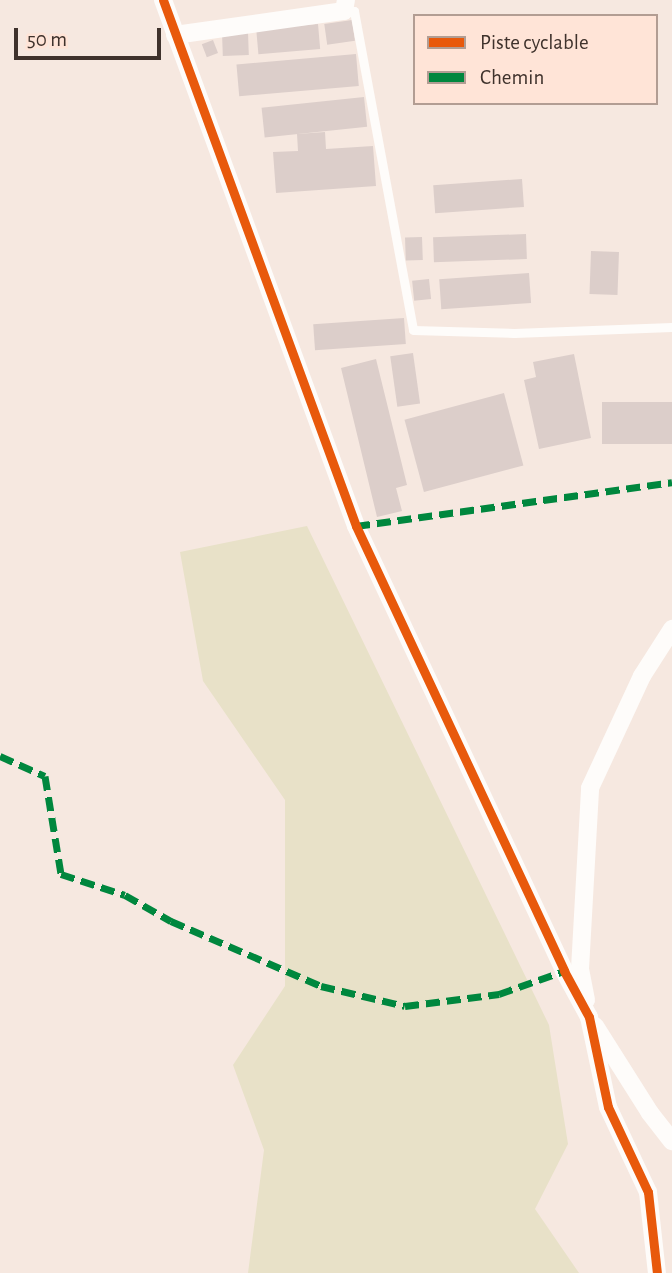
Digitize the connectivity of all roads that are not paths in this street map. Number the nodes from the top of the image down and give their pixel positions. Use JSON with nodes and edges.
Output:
{"nodes":[{"id":1,"x":163,"y":0,"type":"edge"},
{"id":2,"x":345,"y":5,"type":"edge"},
{"id":3,"x":175,"y":35,"type":"junction"},
{"id":4,"x":672,"y":327,"type":"edge"},
{"id":5,"x":672,"y":629,"type":"edge"},
{"id":6,"x":589,"y":1017,"type":"junction"},
{"id":7,"x":672,"y":1140,"type":"edge"},
{"id":8,"x":657,"y":1273,"type":"edge"}],
"edges":[{"from":1,"to":3,"type":"street"},
{"from":2,"to":3,"type":"street"},
{"from":2,"to":4,"type":"lane"},
{"from":3,"to":6,"type":"street"},
{"from":5,"to":6,"type":"street"},
{"from":6,"to":7,"type":"street"},
{"from":6,"to":8,"type":"street"}]}
